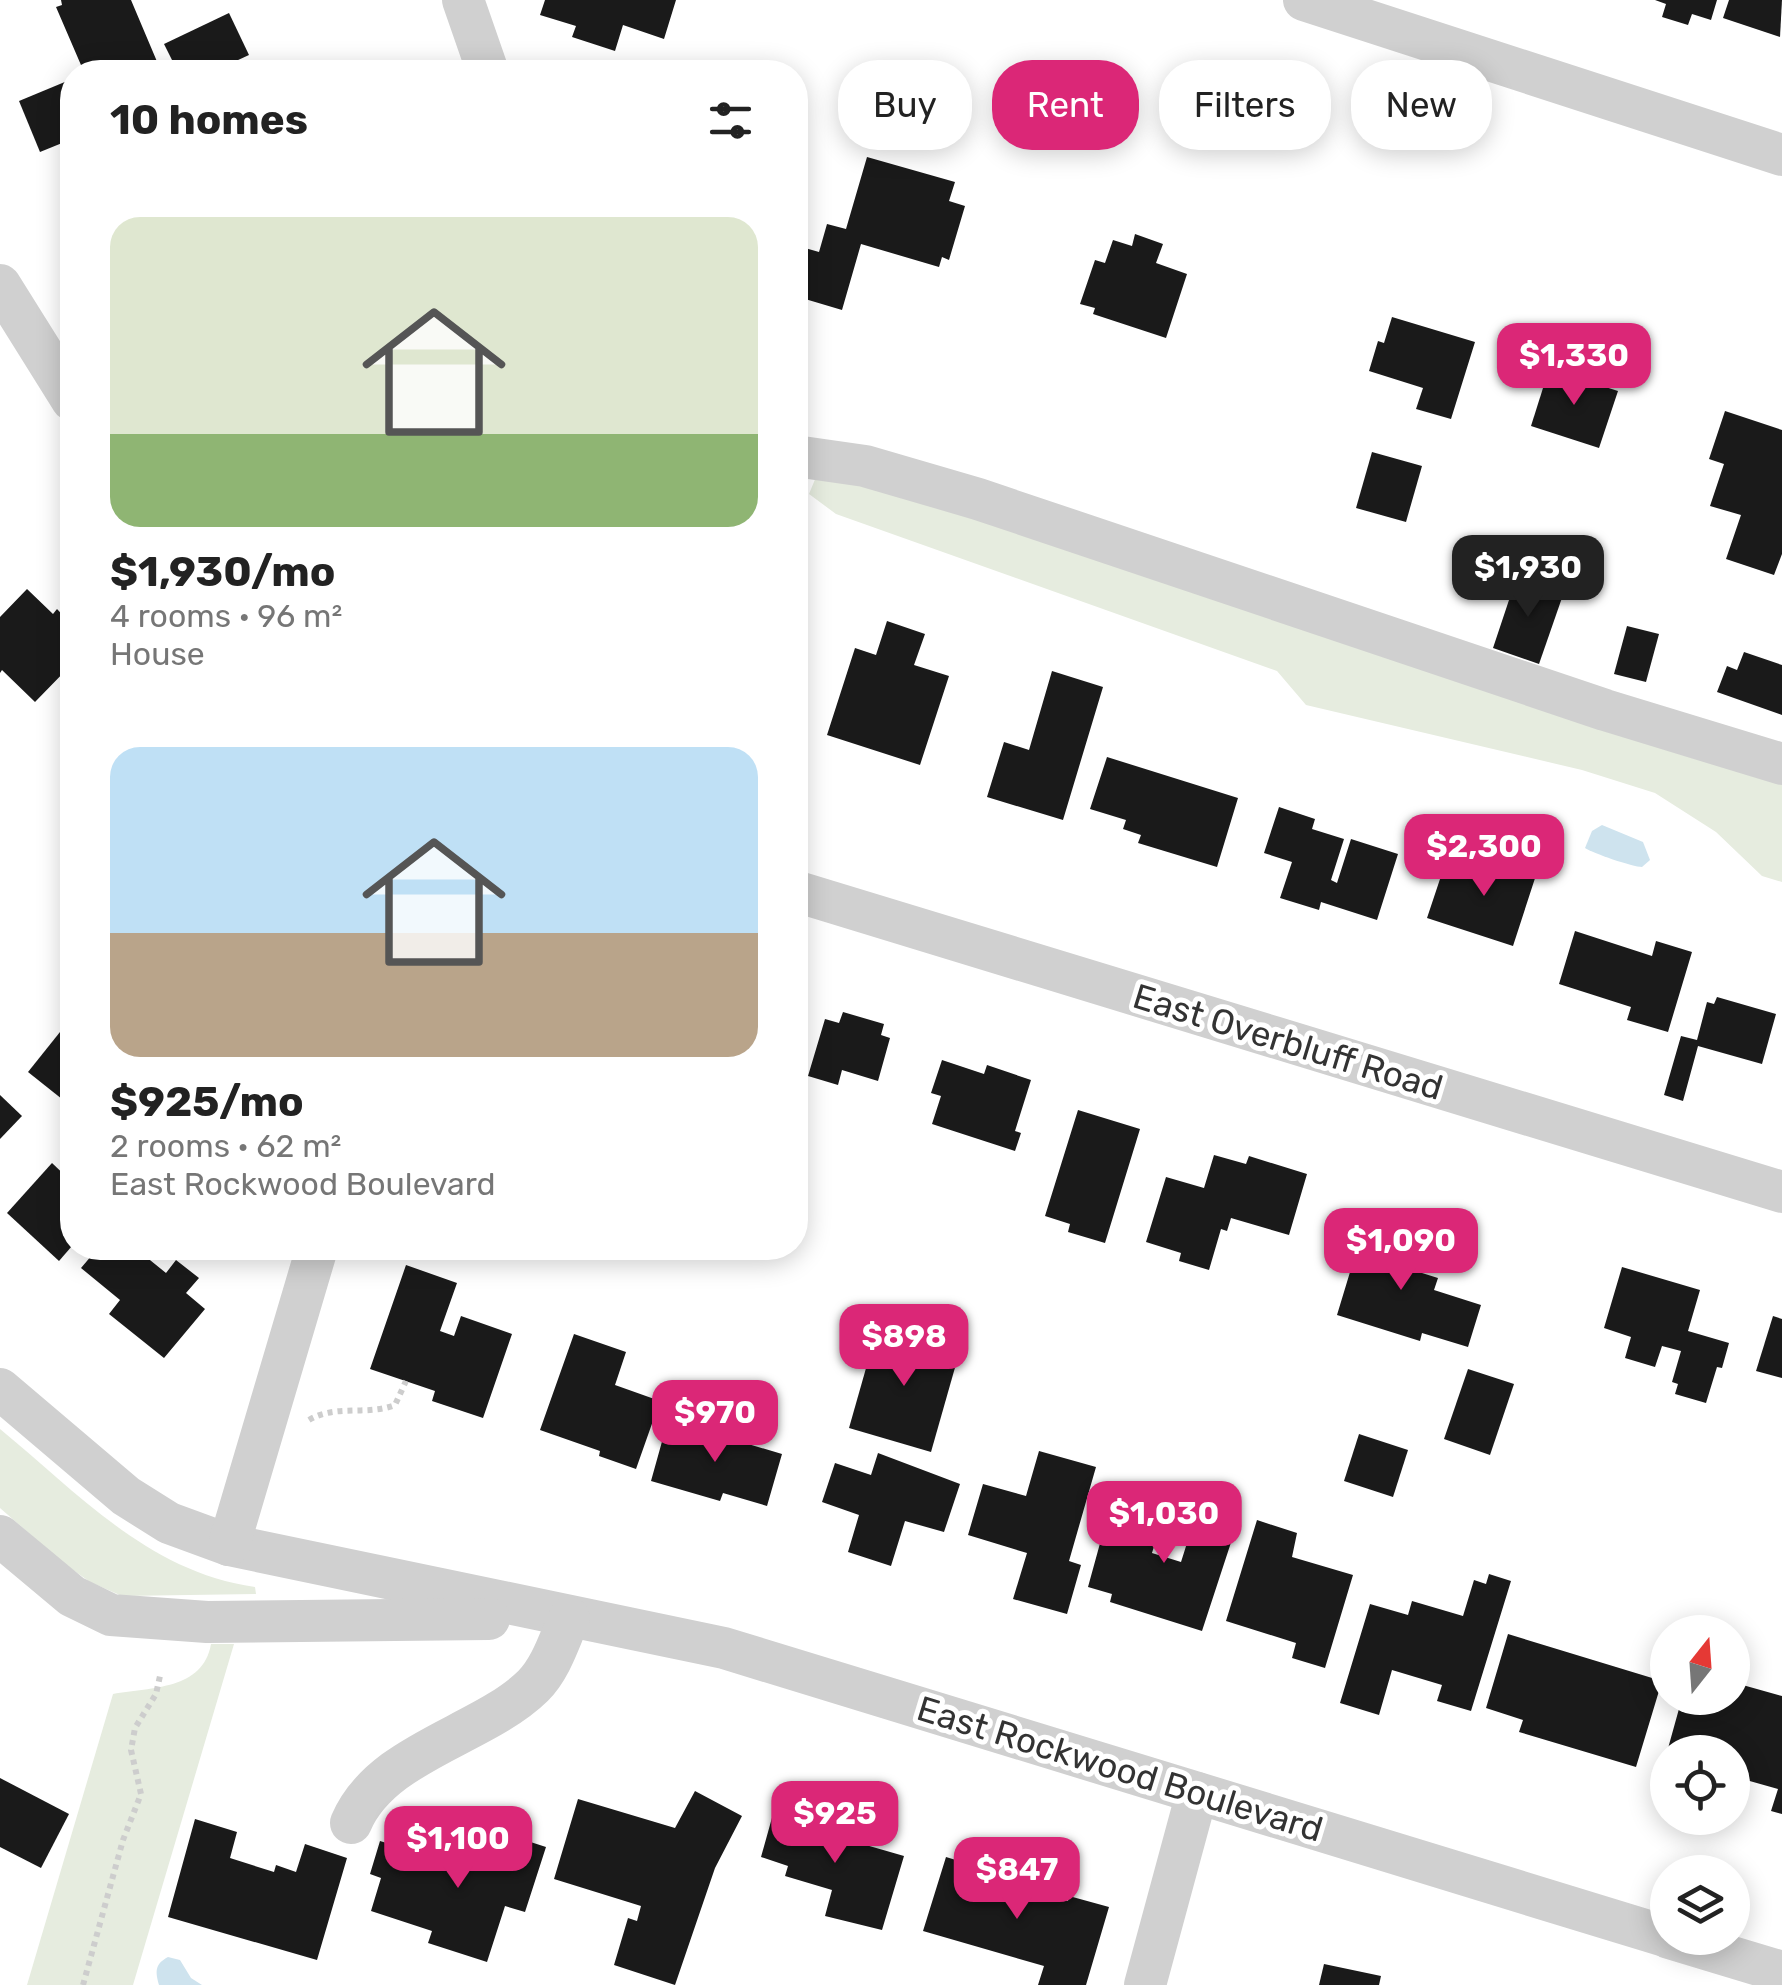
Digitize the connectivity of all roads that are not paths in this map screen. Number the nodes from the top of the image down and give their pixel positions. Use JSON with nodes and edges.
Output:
{"nodes":[{"id":1,"x":463,"y":0,"type":"edge"},
{"id":2,"x":1304,"y":0,"type":"edge"},
{"id":3,"x":484,"y":60,"type":"edge"},
{"id":4,"x":1782,"y":155,"type":"edge"},
{"id":5,"x":0,"y":285,"type":"edge"},
{"id":6,"x":60,"y":381,"type":"edge"},
{"id":7,"x":808,"y":458,"type":"edge"},
{"id":8,"x":1782,"y":764,"type":"edge"},
{"id":9,"x":808,"y":895,"type":"edge"},
{"id":10,"x":1782,"y":1192,"type":"edge"},
{"id":11,"x":313,"y":1260,"type":"edge"},
{"id":12,"x":0,"y":1390,"type":"edge"},
{"id":13,"x":0,"y":1536,"type":"edge"},
{"id":14,"x":229,"y":1546,"type":"junction"},
{"id":15,"x":569,"y":1618,"type":"junction"},
{"id":16,"x":1196,"y":1792,"type":"junction"},
{"id":17,"x":351,"y":1822,"type":"dead end"},
{"id":18,"x":1650,"y":1931,"type":"edge"},
{"id":19,"x":1727,"y":1955,"type":"edge"},
{"id":20,"x":1782,"y":1972,"type":"edge"},
{"id":21,"x":1146,"y":1985,"type":"edge"}],
"edges":[{"from":1,"to":3,"type":"street"},
{"from":2,"to":4,"type":"street"},
{"from":5,"to":6,"type":"street"},
{"from":7,"to":8,"type":"street"},
{"from":9,"to":10,"type":"street","name":"East Overbluff Road"},
{"from":11,"to":14,"type":"street"},
{"from":12,"to":14,"type":"street","name":"East Rockwood Boulevard"},
{"from":13,"to":15,"type":"street","name":"East Rockwood Boulevard"},
{"from":14,"to":15,"type":"street","name":"East Rockwood Boulevard"},
{"from":15,"to":16,"type":"street","name":"East Rockwood Boulevard"},
{"from":15,"to":17,"type":"street"},
{"from":16,"to":18,"type":"street","name":"East Rockwood Boulevard"},
{"from":16,"to":21,"type":"street"},
{"from":19,"to":20,"type":"street","name":"East Rockwood Boulevard"}]}
